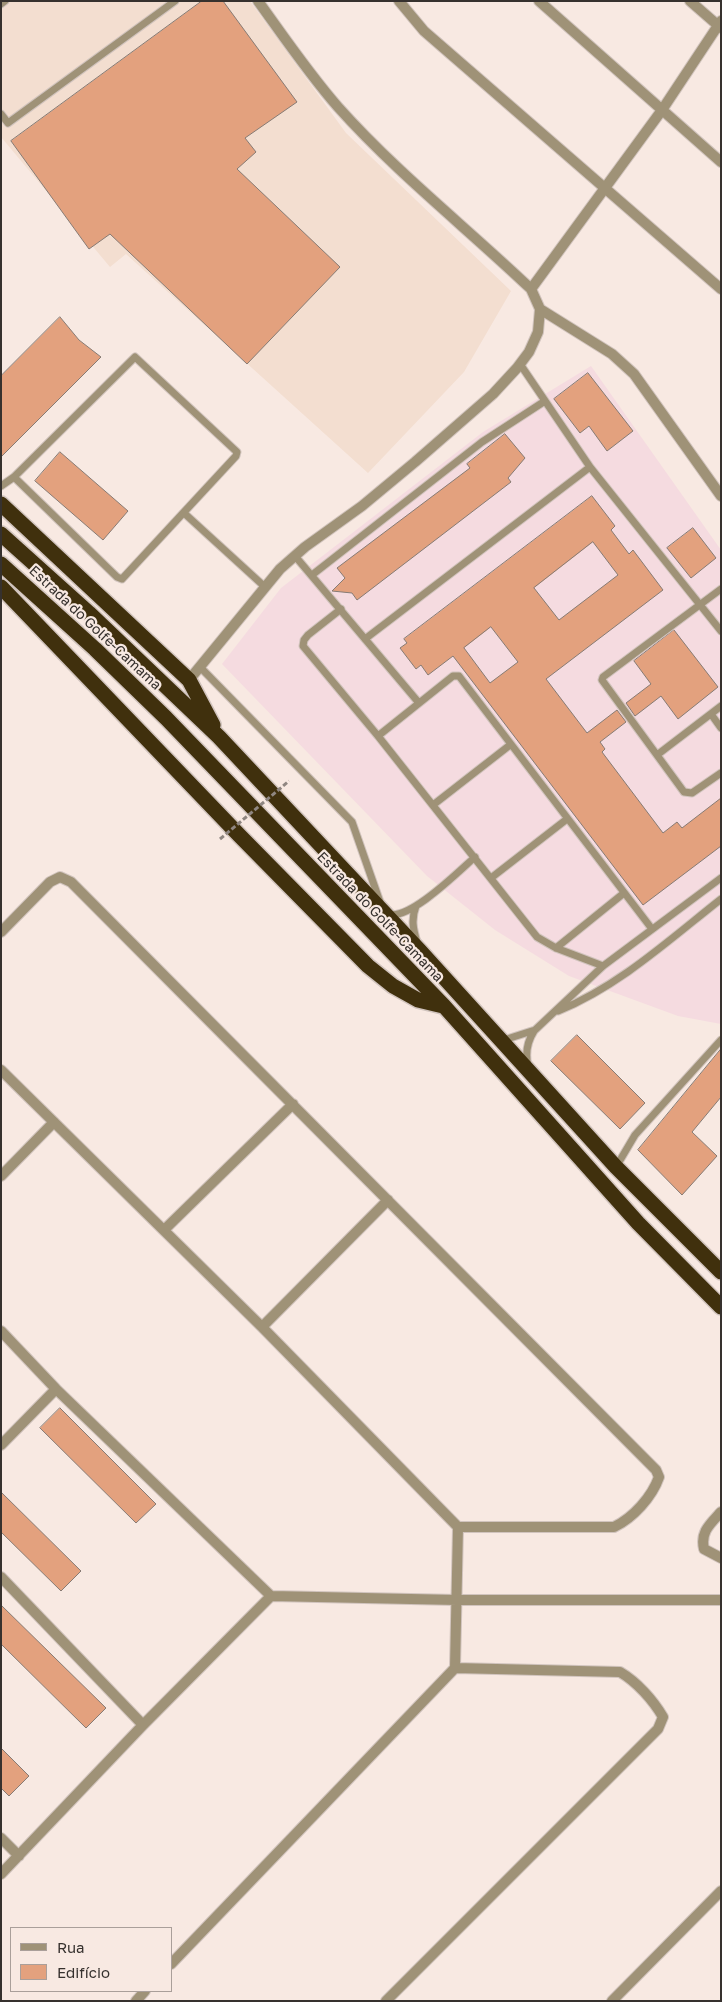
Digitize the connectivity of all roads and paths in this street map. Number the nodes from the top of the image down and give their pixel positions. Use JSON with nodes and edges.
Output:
{"nodes":[{"id":1,"x":5,"y":1,"type":"edge"},
{"id":2,"x":175,"y":1,"type":"edge"},
{"id":3,"x":258,"y":1,"type":"edge"},
{"id":4,"x":399,"y":1,"type":"edge"},
{"id":5,"x":539,"y":1,"type":"edge"},
{"id":6,"x":690,"y":1,"type":"edge"},
{"id":7,"x":1,"y":4,"type":"edge"},
{"id":8,"x":720,"y":25,"type":"edge"},
{"id":9,"x":662,"y":110,"type":"junction"},
{"id":10,"x":1,"y":114,"type":"edge"},
{"id":11,"x":721,"y":162,"type":"edge"},
{"id":12,"x":604,"y":187,"type":"junction"},
{"id":13,"x":531,"y":289,"type":"junction"},
{"id":14,"x":721,"y":289,"type":"edge"},
{"id":15,"x":540,"y":310,"type":"junction"},
{"id":16,"x":520,"y":364,"type":"junction"},
{"id":17,"x":544,"y":400,"type":"junction"},
{"id":18,"x":590,"y":467,"type":"junction"},
{"id":19,"x":14,"y":477,"type":"junction"},
{"id":20,"x":1,"y":486,"type":"edge"},
{"id":21,"x":721,"y":496,"type":"edge"},
{"id":22,"x":1,"y":504,"type":"edge"},
{"id":23,"x":184,"y":513,"type":"junction"},
{"id":24,"x":1,"y":534,"type":"edge"},
{"id":25,"x":295,"y":556,"type":"junction"},
{"id":26,"x":1,"y":564,"type":"edge"},
{"id":27,"x":312,"y":575,"type":"junction"},
{"id":28,"x":1,"y":587,"type":"edge"},
{"id":29,"x":264,"y":587,"type":"junction"},
{"id":30,"x":721,"y":589,"type":"edge"},
{"id":31,"x":701,"y":604,"type":"junction"},
{"id":32,"x":341,"y":609,"type":"junction"},
{"id":33,"x":721,"y":631,"type":"edge"},
{"id":34,"x":365,"y":639,"type":"junction"},
{"id":35,"x":200,"y":667,"type":"junction"},
{"id":36,"x":189,"y":680,"type":"junction"},
{"id":37,"x":419,"y":703,"type":"junction"},
{"id":38,"x":721,"y":706,"type":"edge"},
{"id":39,"x":711,"y":714,"type":"junction"},
{"id":40,"x":721,"y":728,"type":"edge"},
{"id":41,"x":378,"y":736,"type":"junction"},
{"id":42,"x":219,"y":737,"type":"junction"},
{"id":43,"x":510,"y":745,"type":"junction"},
{"id":44,"x":657,"y":755,"type":"junction"},
{"id":45,"x":721,"y":772,"type":"edge"},
{"id":46,"x":289,"y":781,"type":"dead end"},
{"id":47,"x":433,"y":806,"type":"junction"},
{"id":48,"x":567,"y":819,"type":"junction"},
{"id":49,"x":220,"y":839,"type":"dead end"},
{"id":50,"x":475,"y":857,"type":"junction"},
{"id":51,"x":491,"y":878,"type":"junction"},
{"id":52,"x":721,"y":878,"type":"edge"},
{"id":53,"x":624,"y":893,"type":"junction"},
{"id":54,"x":721,"y":899,"type":"edge"},
{"id":55,"x":416,"y":906,"type":"junction"},
{"id":56,"x":383,"y":912,"type":"junction"},
{"id":57,"x":652,"y":929,"type":"junction"},
{"id":58,"x":1,"y":932,"type":"edge"},
{"id":59,"x":556,"y":948,"type":"junction"},
{"id":60,"x":420,"y":951,"type":"junction"},
{"id":61,"x":603,"y":966,"type":"junction"},
{"id":62,"x":444,"y":1006,"type":"junction"},
{"id":63,"x":556,"y":1012,"type":"junction"},
{"id":64,"x":489,"y":1028,"type":"junction"},
{"id":65,"x":534,"y":1030,"type":"junction"},
{"id":66,"x":721,"y":1040,"type":"edge"},
{"id":67,"x":1,"y":1070,"type":"edge"},
{"id":68,"x":530,"y":1073,"type":"junction"},
{"id":69,"x":293,"y":1104,"type":"junction"},
{"id":70,"x":54,"y":1122,"type":"junction"},
{"id":71,"x":616,"y":1167,"type":"junction"},
{"id":72,"x":1,"y":1176,"type":"edge"},
{"id":73,"x":388,"y":1200,"type":"junction"},
{"id":74,"x":164,"y":1230,"type":"junction"},
{"id":75,"x":721,"y":1272,"type":"edge"},
{"id":76,"x":721,"y":1307,"type":"edge"},
{"id":77,"x":262,"y":1327,"type":"junction"},
{"id":78,"x":1,"y":1331,"type":"edge"},
{"id":79,"x":56,"y":1388,"type":"junction"},
{"id":80,"x":1,"y":1445,"type":"edge"},
{"id":81,"x":721,"y":1512,"type":"edge"},
{"id":82,"x":458,"y":1527,"type":"junction"},
{"id":83,"x":721,"y":1558,"type":"edge"},
{"id":84,"x":1,"y":1577,"type":"edge"},
{"id":85,"x":271,"y":1596,"type":"junction"},
{"id":86,"x":457,"y":1600,"type":"junction"},
{"id":87,"x":721,"y":1600,"type":"edge"},
{"id":88,"x":456,"y":1668,"type":"junction"},
{"id":89,"x":143,"y":1725,"type":"junction"},
{"id":90,"x":1,"y":1838,"type":"edge"},
{"id":91,"x":19,"y":1856,"type":"junction"},
{"id":92,"x":1,"y":1874,"type":"edge"},
{"id":93,"x":721,"y":1891,"type":"edge"},
{"id":94,"x":172,"y":1963,"type":"edge"},
{"id":95,"x":145,"y":1992,"type":"edge"},
{"id":96,"x":136,"y":2001,"type":"edge"},
{"id":97,"x":386,"y":2001,"type":"edge"},
{"id":98,"x":612,"y":2001,"type":"edge"}],
"edges":[{"from":1,"to":7,"type":"lane"},
{"from":2,"to":10,"type":"lane"},
{"from":3,"to":13,"type":"street"},
{"from":4,"to":12,"type":"street"},
{"from":5,"to":9,"type":"street"},
{"from":6,"to":8,"type":"street"},
{"from":8,"to":9,"type":"street"},
{"from":9,"to":11,"type":"street"},
{"from":9,"to":12,"type":"street"},
{"from":12,"to":13,"type":"street"},
{"from":12,"to":14,"type":"street"},
{"from":13,"to":15,"type":"street"},
{"from":15,"to":16,"type":"street"},
{"from":15,"to":21,"type":"street"},
{"from":16,"to":17,"type":"lane"},
{"from":16,"to":25,"type":"street"},
{"from":17,"to":18,"type":"lane"},
{"from":17,"to":27,"type":"lane"},
{"from":18,"to":31,"type":"lane"},
{"from":18,"to":34,"type":"lane"},
{"from":19,"to":20,"type":"lane"},
{"from":19,"to":23,"type":"lane"},
{"from":19,"to":23,"type":"lane"},
{"from":22,"to":36,"type":"highway"},
{"from":23,"to":29,"type":"lane"},
{"from":24,"to":42,"type":"highway","name":"Estrada do Golfe-Camama"},
{"from":25,"to":27,"type":"lane"},
{"from":25,"to":29,"type":"street"},
{"from":26,"to":62,"type":"highway","name":"Estrada do Golfe-Camama"},
{"from":27,"to":32,"type":"lane"},
{"from":28,"to":62,"type":"highway"},
{"from":29,"to":35,"type":"street"},
{"from":30,"to":31,"type":"lane"},
{"from":31,"to":33,"type":"lane"},
{"from":31,"to":44,"type":"lane"},
{"from":32,"to":34,"type":"lane"},
{"from":32,"to":41,"type":"lane"},
{"from":34,"to":37,"type":"lane"},
{"from":35,"to":36,"type":"street"},
{"from":35,"to":56,"type":"lane"},
{"from":36,"to":42,"type":"highway"},
{"from":37,"to":41,"type":"lane"},
{"from":37,"to":43,"type":"lane"},
{"from":38,"to":39,"type":"lane"},
{"from":39,"to":40,"type":"lane"},
{"from":39,"to":44,"type":"lane"},
{"from":41,"to":47,"type":"lane"},
{"from":42,"to":56,"type":"highway","name":"Estrada do Golfe-Camama"},
{"from":43,"to":47,"type":"lane"},
{"from":43,"to":48,"type":"lane"},
{"from":44,"to":45,"type":"lane"},
{"from":46,"to":49,"type":"path","bridge":true},
{"from":47,"to":50,"type":"lane"},
{"from":48,"to":51,"type":"lane"},
{"from":48,"to":53,"type":"lane"},
{"from":50,"to":51,"type":"lane"},
{"from":50,"to":55,"type":"lane"},
{"from":51,"to":59,"type":"lane"},
{"from":52,"to":57,"type":"lane"},
{"from":53,"to":57,"type":"lane"},
{"from":53,"to":59,"type":"lane"},
{"from":54,"to":63,"type":"lane"},
{"from":55,"to":56,"type":"lane"},
{"from":55,"to":60,"type":"lane"},
{"from":56,"to":60,"type":"highway","name":"Estrada do Golfe-Camama"},
{"from":57,"to":61,"type":"lane"},
{"from":58,"to":69,"type":"street"},
{"from":59,"to":61,"type":"lane"},
{"from":60,"to":64,"type":"highway","name":"Estrada do Golfe-Camama"},
{"from":61,"to":63,"type":"lane"},
{"from":62,"to":76,"type":"highway","name":"Estrada do Golfe-Camama"},
{"from":63,"to":65,"type":"lane"},
{"from":64,"to":65,"type":"lane"},
{"from":64,"to":68,"type":"highway","name":"Estrada do Golfe-Camama"},
{"from":65,"to":68,"type":"lane"},
{"from":66,"to":71,"type":"lane"},
{"from":67,"to":70,"type":"street"},
{"from":68,"to":71,"type":"highway","name":"Estrada do Golfe-Camama"},
{"from":69,"to":73,"type":"street"},
{"from":69,"to":74,"type":"street"},
{"from":70,"to":72,"type":"street"},
{"from":70,"to":74,"type":"street"},
{"from":71,"to":75,"type":"highway","name":"Estrada do Golfe-Camama"},
{"from":73,"to":77,"type":"street"},
{"from":73,"to":82,"type":"street"},
{"from":74,"to":77,"type":"street"},
{"from":77,"to":82,"type":"street"},
{"from":78,"to":79,"type":"street"},
{"from":79,"to":80,"type":"street"},
{"from":79,"to":85,"type":"street"},
{"from":81,"to":83,"type":"street"},
{"from":82,"to":86,"type":"street"},
{"from":84,"to":89,"type":"street"},
{"from":85,"to":86,"type":"street"},
{"from":85,"to":89,"type":"street"},
{"from":86,"to":87,"type":"street"},
{"from":86,"to":88,"type":"street"},
{"from":88,"to":94,"type":"street"},
{"from":88,"to":97,"type":"street"},
{"from":89,"to":91,"type":"street"},
{"from":90,"to":91,"type":"street"},
{"from":91,"to":92,"type":"street"},
{"from":93,"to":98,"type":"street"},
{"from":95,"to":96,"type":"street"}]}
